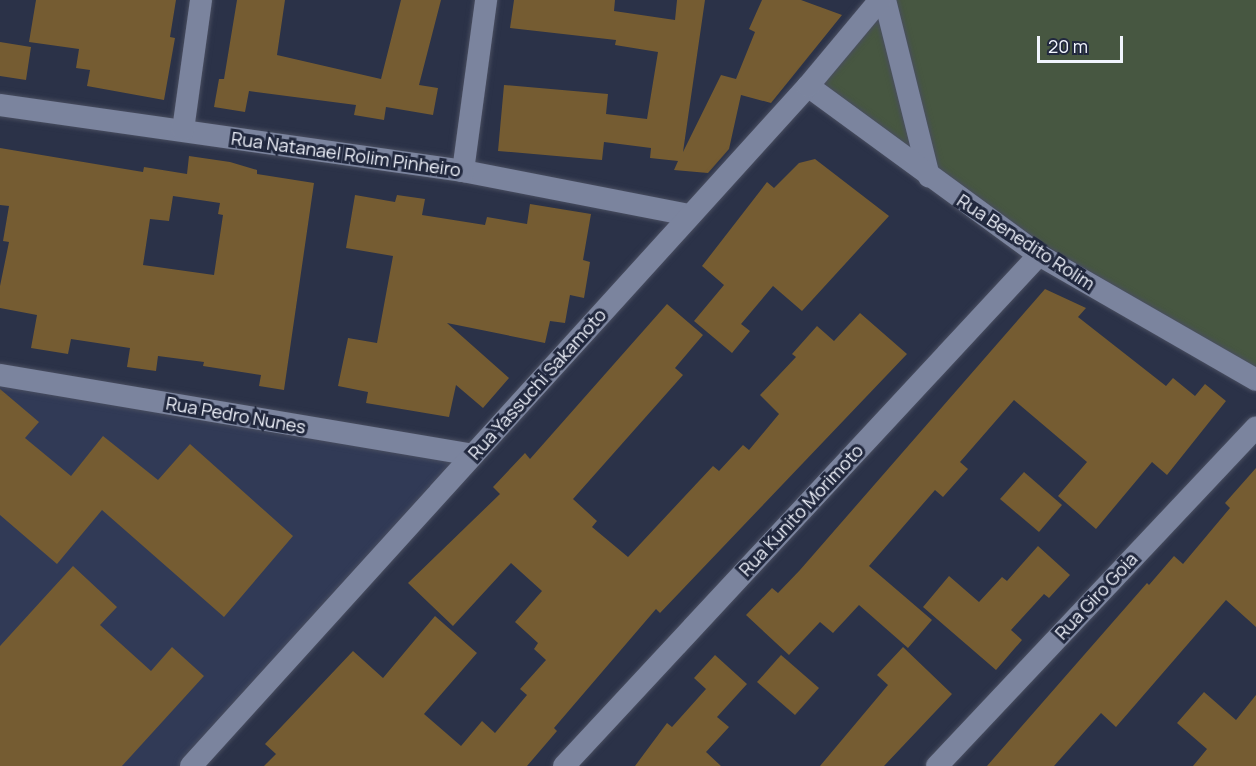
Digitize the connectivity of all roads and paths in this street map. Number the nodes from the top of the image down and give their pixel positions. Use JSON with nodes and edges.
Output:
{"nodes":[{"id":1,"x":201,"y":0,"type":"edge"},
{"id":2,"x":486,"y":0,"type":"edge"},
{"id":3,"x":880,"y":0,"type":"edge"},
{"id":4,"x":885,"y":0,"type":"edge"},
{"id":5,"x":808,"y":86,"type":"junction"},
{"id":6,"x":0,"y":105,"type":"edge"},
{"id":7,"x":183,"y":130,"type":"junction"},
{"id":8,"x":463,"y":171,"type":"junction"},
{"id":9,"x":929,"y":177,"type":"junction"},
{"id":10,"x":690,"y":215,"type":"junction"},
{"id":11,"x":1039,"y":255,"type":"junction"},
{"id":12,"x":0,"y":375,"type":"edge"},
{"id":13,"x":1256,"y":380,"type":"edge"},
{"id":14,"x":1256,"y":427,"type":"edge"},
{"id":15,"x":472,"y":455,"type":"junction"},
{"id":16,"x":191,"y":766,"type":"edge"},
{"id":17,"x":564,"y":766,"type":"edge"},
{"id":18,"x":937,"y":766,"type":"edge"}],
"edges":[{"from":1,"to":7,"type":"street"},
{"from":2,"to":8,"type":"street"},
{"from":3,"to":5,"type":"street","name":"Rua Yassuchi Sakamoto"},
{"from":4,"to":9,"type":"street"},
{"from":5,"to":9,"type":"street","name":"Rua Benedito Rolim"},
{"from":5,"to":10,"type":"street","name":"Rua Yassuchi Sakamoto"},
{"from":6,"to":7,"type":"street","name":"Rua Natanael Rolim Pinheiro"},
{"from":7,"to":8,"type":"street","name":"Rua Natanael Rolim Pinheiro"},
{"from":8,"to":10,"type":"street","name":"Rua Natanael Rolim Pinheiro"},
{"from":9,"to":11,"type":"street","name":"Rua Benedito Rolim"},
{"from":10,"to":15,"type":"street","name":"Rua Yassuchi Sakamoto"},
{"from":11,"to":13,"type":"street","name":"Rua Benedito Rolim"},
{"from":11,"to":17,"type":"street","name":"Rua Kunito Morimoto"},
{"from":12,"to":15,"type":"street","name":"Rua Pedro Nunes"},
{"from":14,"to":18,"type":"street","name":"Rua Giro Goia"},
{"from":15,"to":16,"type":"street","name":"Rua Yassuchi Sakamoto"}]}
